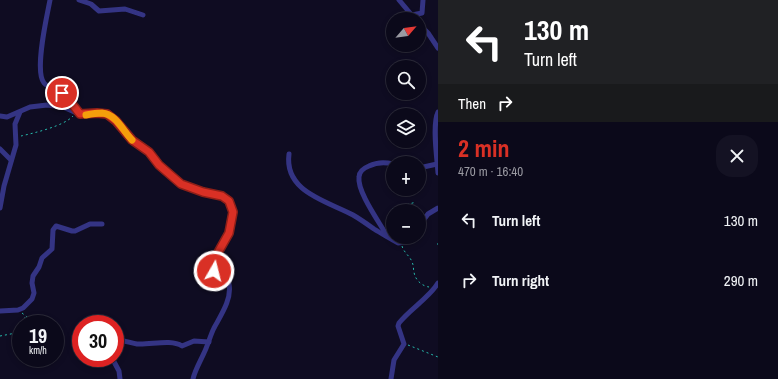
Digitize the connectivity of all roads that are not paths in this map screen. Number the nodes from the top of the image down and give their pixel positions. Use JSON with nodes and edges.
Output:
{"nodes":[{"id":1,"x":50,"y":0,"type":"edge"},
{"id":2,"x":79,"y":0,"type":"edge"},
{"id":3,"x":399,"y":0,"type":"edge"},
{"id":4,"x":404,"y":0,"type":"edge"},
{"id":5,"x":423,"y":0,"type":"edge"},
{"id":6,"x":405,"y":7,"type":"junction"},
{"id":7,"x":409,"y":12,"type":"edge"},
{"id":8,"x":422,"y":12,"type":"edge"},
{"id":9,"x":143,"y":15,"type":"dead end"},
{"id":10,"x":426,"y":32,"type":"edge"},
{"id":11,"x":438,"y":48,"type":"edge"},
{"id":12,"x":20,"y":112,"type":"junction"},
{"id":13,"x":438,"y":112,"type":"edge"},
{"id":14,"x":77,"y":113,"type":"junction"},
{"id":15,"x":0,"y":116,"type":"edge"},
{"id":16,"x":0,"y":149,"type":"edge"},
{"id":17,"x":289,"y":154,"type":"dead end"},
{"id":18,"x":11,"y":160,"type":"junction"},
{"id":19,"x":386,"y":162,"type":"edge"},
{"id":20,"x":437,"y":164,"type":"edge"},
{"id":21,"x":426,"y":166,"type":"edge"},
{"id":22,"x":438,"y":173,"type":"edge"},
{"id":23,"x":0,"y":208,"type":"edge"},
{"id":24,"x":438,"y":208,"type":"edge"},
{"id":25,"x":426,"y":217,"type":"edge"},
{"id":26,"x":102,"y":224,"type":"dead end"},
{"id":27,"x":386,"y":234,"type":"edge"},
{"id":28,"x":386,"y":236,"type":"edge"},
{"id":29,"x":437,"y":285,"type":"edge"},
{"id":30,"x":0,"y":311,"type":"edge"},
{"id":31,"x":124,"y":341,"type":"edge"},
{"id":32,"x":208,"y":342,"type":"junction"},
{"id":33,"x":117,"y":367,"type":"edge"},
{"id":34,"x":120,"y":379,"type":"edge"},
{"id":35,"x":193,"y":379,"type":"edge"},
{"id":36,"x":391,"y":379,"type":"edge"}],
"edges":[{"from":1,"to":14,"type":"street"},
{"from":2,"to":9,"type":"street"},
{"from":3,"to":6,"type":"street"},
{"from":4,"to":6,"type":"street"},
{"from":5,"to":8,"type":"street"},
{"from":6,"to":7,"type":"street"},
{"from":10,"to":11,"type":"street"},
{"from":12,"to":14,"type":"street"},
{"from":12,"to":15,"type":"street"},
{"from":12,"to":18,"type":"street"},
{"from":13,"to":20,"type":"street"},
{"from":14,"to":32,"type":"street"},
{"from":16,"to":18,"type":"street"},
{"from":17,"to":28,"type":"street"},
{"from":18,"to":23,"type":"street"},
{"from":19,"to":27,"type":"street"},
{"from":20,"to":21,"type":"street"},
{"from":20,"to":22,"type":"street"},
{"from":24,"to":25,"type":"street"},
{"from":26,"to":30,"type":"street"},
{"from":29,"to":36,"type":"street"},
{"from":31,"to":32,"type":"street"},
{"from":32,"to":35,"type":"street"},
{"from":33,"to":34,"type":"street"}]}
